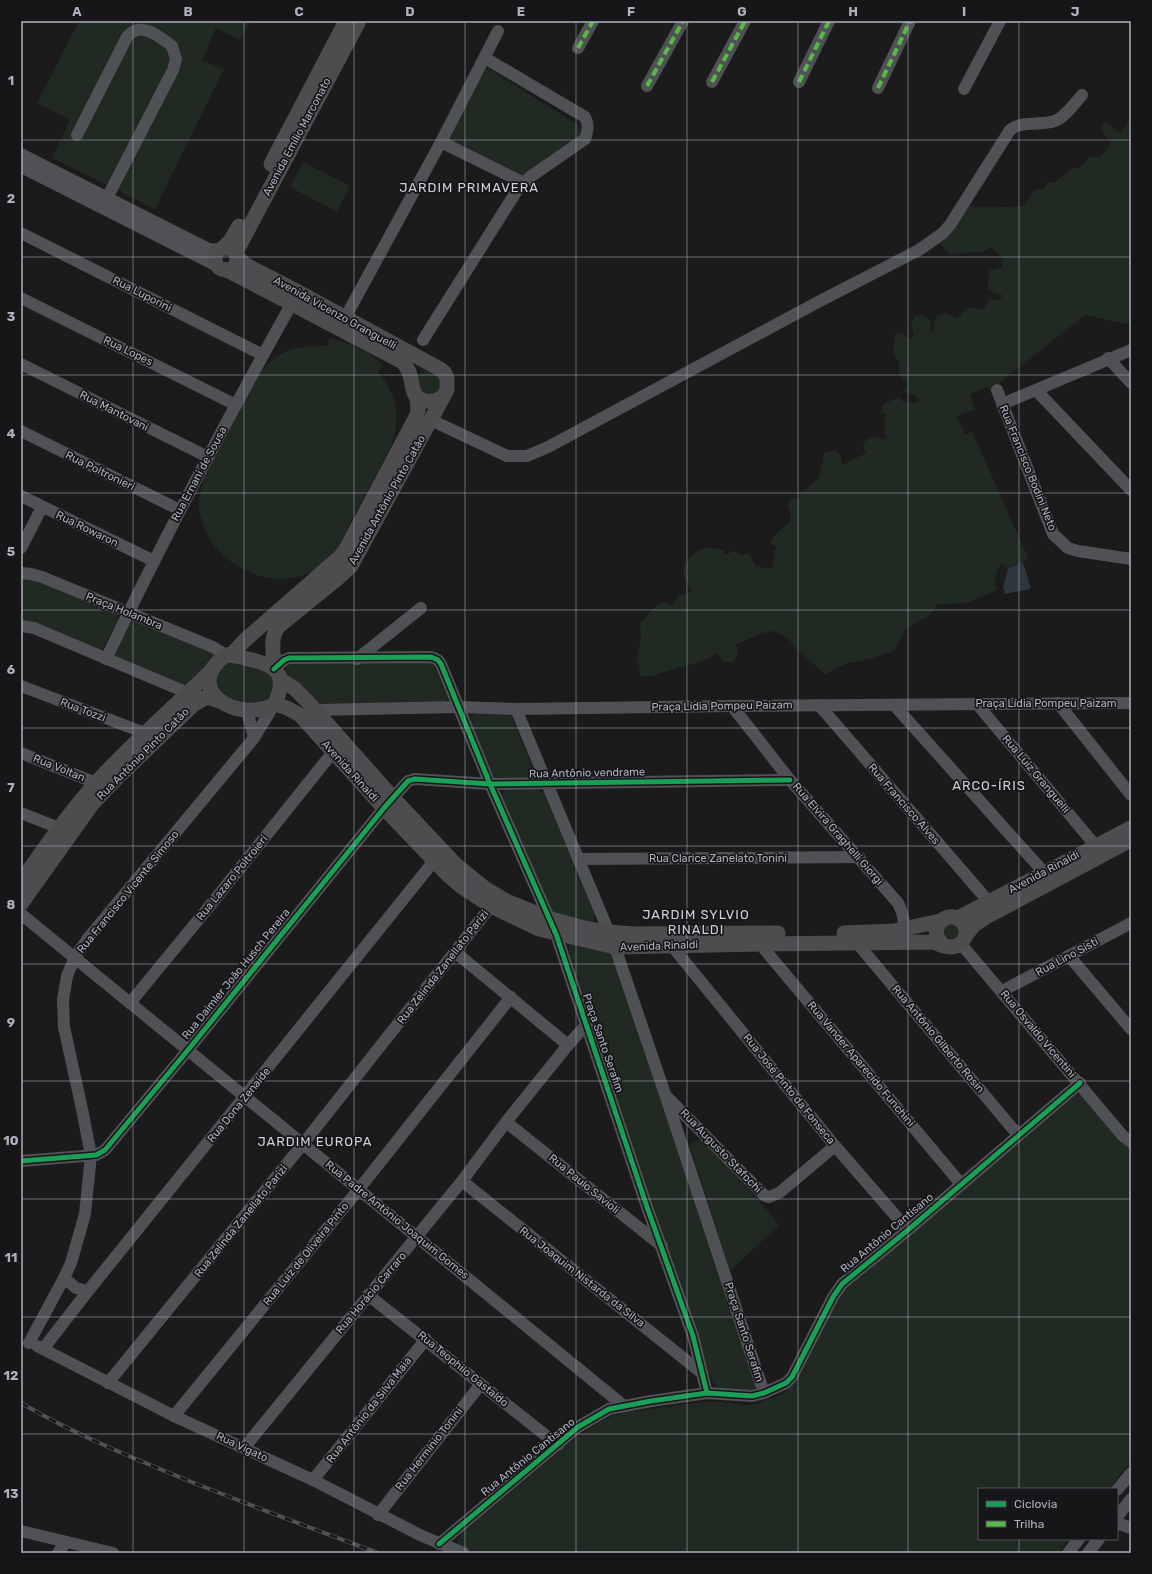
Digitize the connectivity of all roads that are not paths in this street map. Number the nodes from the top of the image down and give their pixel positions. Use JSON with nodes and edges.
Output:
{"nodes":[{"id":1,"x":346,"y":21,"type":"edge"},
{"id":2,"x":359,"y":21,"type":"edge"},
{"id":3,"x":593,"y":21,"type":"edge"},
{"id":4,"x":683,"y":21,"type":"edge"},
{"id":5,"x":745,"y":21,"type":"edge"},
{"id":6,"x":829,"y":21,"type":"edge"},
{"id":7,"x":910,"y":21,"type":"edge"},
{"id":8,"x":1000,"y":21,"type":"edge"},
{"id":9,"x":498,"y":31,"type":"dead end"},
{"id":10,"x":578,"y":48,"type":"dead end"},
{"id":11,"x":485,"y":58,"type":"junction"},
{"id":12,"x":712,"y":82,"type":"dead end"},
{"id":13,"x":799,"y":82,"type":"dead end"},
{"id":14,"x":647,"y":86,"type":"dead end"},
{"id":15,"x":878,"y":88,"type":"dead end"},
{"id":16,"x":964,"y":89,"type":"dead end"},
{"id":17,"x":1082,"y":95,"type":"dead end"},
{"id":18,"x":77,"y":135,"type":"dead end"},
{"id":19,"x":441,"y":142,"type":"junction"},
{"id":20,"x":21,"y":154,"type":"edge"},
{"id":21,"x":21,"y":168,"type":"edge"},
{"id":22,"x":524,"y":183,"type":"junction"},
{"id":23,"x":107,"y":198,"type":"junction"},
{"id":24,"x":21,"y":233,"type":"edge"},
{"id":25,"x":229,"y":252,"type":"junction"},
{"id":26,"x":222,"y":268,"type":"junction"},
{"id":27,"x":21,"y":298,"type":"edge"},
{"id":28,"x":295,"y":298,"type":"junction"},
{"id":29,"x":345,"y":318,"type":"junction"},
{"id":30,"x":423,"y":340,"type":"dead end"},
{"id":31,"x":1131,"y":350,"type":"edge"},
{"id":32,"x":263,"y":355,"type":"junction"},
{"id":33,"x":1108,"y":358,"type":"junction"},
{"id":34,"x":21,"y":364,"type":"edge"},
{"id":35,"x":433,"y":366,"type":"junction"},
{"id":36,"x":411,"y":378,"type":"junction"},
{"id":37,"x":1131,"y":383,"type":"edge"},
{"id":38,"x":997,"y":390,"type":"dead end"},
{"id":39,"x":1036,"y":390,"type":"junction"},
{"id":40,"x":443,"y":397,"type":"junction"},
{"id":41,"x":416,"y":398,"type":"junction"},
{"id":42,"x":1002,"y":404,"type":"junction"},
{"id":43,"x":236,"y":405,"type":"junction"},
{"id":44,"x":431,"y":420,"type":"junction"},
{"id":45,"x":21,"y":431,"type":"edge"},
{"id":46,"x":208,"y":456,"type":"junction"},
{"id":47,"x":1131,"y":490,"type":"edge"},
{"id":48,"x":21,"y":496,"type":"edge"},
{"id":49,"x":42,"y":507,"type":"junction"},
{"id":50,"x":180,"y":510,"type":"junction"},
{"id":51,"x":21,"y":548,"type":"edge"},
{"id":52,"x":1131,"y":559,"type":"edge"},
{"id":53,"x":154,"y":561,"type":"junction"},
{"id":54,"x":21,"y":573,"type":"edge"},
{"id":55,"x":420,"y":608,"type":"dead end"},
{"id":56,"x":128,"y":613,"type":"junction"},
{"id":57,"x":21,"y":626,"type":"edge"},
{"id":58,"x":229,"y":655,"type":"junction"},
{"id":59,"x":106,"y":659,"type":"junction"},
{"id":60,"x":357,"y":659,"type":"junction"},
{"id":61,"x":211,"y":671,"type":"junction"},
{"id":62,"x":278,"y":674,"type":"junction"},
{"id":63,"x":21,"y":686,"type":"edge"},
{"id":64,"x":188,"y":693,"type":"junction"},
{"id":65,"x":215,"y":699,"type":"junction"},
{"id":66,"x":1131,"y":702,"type":"edge"},
{"id":67,"x":1058,"y":703,"type":"junction"},
{"id":68,"x":977,"y":704,"type":"junction"},
{"id":69,"x":274,"y":705,"type":"junction"},
{"id":70,"x":819,"y":705,"type":"junction"},
{"id":71,"x":894,"y":705,"type":"junction"},
{"id":72,"x":732,"y":706,"type":"junction"},
{"id":73,"x":458,"y":707,"type":"junction"},
{"id":74,"x":516,"y":709,"type":"junction"},
{"id":75,"x":248,"y":710,"type":"junction"},
{"id":76,"x":314,"y":710,"type":"junction"},
{"id":77,"x":145,"y":733,"type":"junction"},
{"id":78,"x":254,"y":738,"type":"junction"},
{"id":79,"x":333,"y":752,"type":"junction"},
{"id":80,"x":21,"y":753,"type":"edge"},
{"id":81,"x":790,"y":780,"type":"junction"},
{"id":82,"x":96,"y":783,"type":"junction"},
{"id":83,"x":490,"y":784,"type":"junction"},
{"id":84,"x":545,"y":784,"type":"junction"},
{"id":85,"x":1131,"y":795,"type":"edge"},
{"id":86,"x":388,"y":803,"type":"junction"},
{"id":87,"x":21,"y":813,"type":"edge"},
{"id":88,"x":59,"y":828,"type":"junction"},
{"id":89,"x":1131,"y":828,"type":"edge"},
{"id":90,"x":1131,"y":840,"type":"edge"},
{"id":91,"x":1095,"y":845,"type":"junction"},
{"id":92,"x":859,"y":857,"type":"junction"},
{"id":93,"x":578,"y":859,"type":"junction"},
{"id":94,"x":434,"y":861,"type":"junction"},
{"id":95,"x":27,"y":877,"type":"edge"},
{"id":96,"x":1048,"y":877,"type":"junction"},
{"id":97,"x":989,"y":902,"type":"junction"},
{"id":98,"x":21,"y":904,"type":"edge"},
{"id":99,"x":491,"y":906,"type":"junction"},
{"id":100,"x":21,"y":914,"type":"edge"},
{"id":101,"x":548,"y":918,"type":"junction"},
{"id":102,"x":958,"y":918,"type":"junction"},
{"id":103,"x":940,"y":921,"type":"junction"},
{"id":104,"x":1131,"y":923,"type":"edge"},
{"id":105,"x":906,"y":929,"type":"junction"},
{"id":106,"x":608,"y":932,"type":"junction"},
{"id":107,"x":556,"y":934,"type":"junction"},
{"id":108,"x":964,"y":939,"type":"junction"},
{"id":109,"x":857,"y":943,"type":"junction"},
{"id":110,"x":760,"y":944,"type":"junction"},
{"id":111,"x":942,"y":944,"type":"junction"},
{"id":112,"x":672,"y":946,"type":"junction"},
{"id":113,"x":615,"y":948,"type":"junction"},
{"id":114,"x":454,"y":952,"type":"junction"},
{"id":115,"x":1069,"y":956,"type":"junction"},
{"id":116,"x":75,"y":957,"type":"junction"},
{"id":117,"x":1002,"y":991,"type":"junction"},
{"id":118,"x":511,"y":998,"type":"junction"},
{"id":119,"x":130,"y":1003,"type":"junction"},
{"id":120,"x":1126,"y":1014,"type":"edge"},
{"id":121,"x":587,"y":1024,"type":"junction"},
{"id":122,"x":1131,"y":1029,"type":"edge"},
{"id":123,"x":568,"y":1045,"type":"junction"},
{"id":124,"x":188,"y":1050,"type":"junction"},
{"id":125,"x":1080,"y":1084,"type":"junction"},
{"id":126,"x":665,"y":1094,"type":"junction"},
{"id":127,"x":245,"y":1097,"type":"junction"},
{"id":128,"x":506,"y":1122,"type":"junction"},
{"id":129,"x":1018,"y":1135,"type":"junction"},
{"id":130,"x":1131,"y":1142,"type":"edge"},
{"id":131,"x":304,"y":1144,"type":"junction"},
{"id":132,"x":835,"y":1146,"type":"junction"},
{"id":133,"x":90,"y":1155,"type":"junction"},
{"id":134,"x":21,"y":1161,"type":"edge"},
{"id":135,"x":462,"y":1182,"type":"junction"},
{"id":136,"x":961,"y":1184,"type":"junction"},
{"id":137,"x":358,"y":1189,"type":"junction"},
{"id":138,"x":648,"y":1209,"type":"junction"},
{"id":139,"x":628,"y":1219,"type":"junction"},
{"id":140,"x":908,"y":1230,"type":"junction"},
{"id":141,"x":417,"y":1237,"type":"junction"},
{"id":142,"x":662,"y":1246,"type":"junction"},
{"id":143,"x":64,"y":1278,"type":"junction"},
{"id":144,"x":88,"y":1291,"type":"junction"},
{"id":145,"x":368,"y":1295,"type":"junction"},
{"id":146,"x":693,"y":1336,"type":"junction"},
{"id":147,"x":426,"y":1339,"type":"junction"},
{"id":148,"x":25,"y":1342,"type":"edge"},
{"id":149,"x":44,"y":1349,"type":"junction"},
{"id":150,"x":674,"y":1350,"type":"junction"},
{"id":151,"x":702,"y":1373,"type":"junction"},
{"id":152,"x":108,"y":1383,"type":"junction"},
{"id":153,"x":481,"y":1384,"type":"junction"},
{"id":154,"x":707,"y":1393,"type":"junction"},
{"id":155,"x":764,"y":1393,"type":"junction"},
{"id":156,"x":624,"y":1406,"type":"junction"},
{"id":157,"x":174,"y":1416,"type":"junction"},
{"id":158,"x":558,"y":1445,"type":"junction"},
{"id":159,"x":244,"y":1448,"type":"junction"},
{"id":160,"x":1131,"y":1473,"type":"edge"},
{"id":161,"x":313,"y":1480,"type":"junction"},
{"id":162,"x":1118,"y":1489,"type":"edge"},
{"id":163,"x":1131,"y":1499,"type":"edge"},
{"id":164,"x":378,"y":1515,"type":"junction"},
{"id":165,"x":1118,"y":1515,"type":"edge"},
{"id":166,"x":1118,"y":1523,"type":"edge"},
{"id":167,"x":1131,"y":1528,"type":"edge"},
{"id":168,"x":21,"y":1531,"type":"edge"},
{"id":169,"x":1078,"y":1540,"type":"edge"},
{"id":170,"x":1098,"y":1540,"type":"edge"},
{"id":171,"x":66,"y":1542,"type":"junction"},
{"id":172,"x":439,"y":1544,"type":"junction"},
{"id":173,"x":58,"y":1553,"type":"edge"},
{"id":174,"x":113,"y":1553,"type":"edge"},
{"id":175,"x":464,"y":1553,"type":"edge"},
{"id":176,"x":1068,"y":1553,"type":"edge"},
{"id":177,"x":1088,"y":1553,"type":"edge"}],
"edges":[{"from":1,"to":25,"type":"main road","name":"Avenida Emílio Marconato"},
{"from":2,"to":25,"type":"main road","name":"Avenida Emílio Marconato"},
{"from":3,"to":10,"type":"street"},
{"from":4,"to":14,"type":"street"},
{"from":5,"to":12,"type":"street"},
{"from":6,"to":13,"type":"street"},
{"from":7,"to":15,"type":"street"},
{"from":8,"to":16,"type":"street"},
{"from":9,"to":11,"type":"street"},
{"from":11,"to":19,"type":"street"},
{"from":11,"to":22,"type":"street"},
{"from":17,"to":44,"type":"street"},
{"from":18,"to":23,"type":"street"},
{"from":19,"to":22,"type":"street"},
{"from":19,"to":29,"type":"street"},
{"from":20,"to":23,"type":"street","name":"Avenida Vicenzo Granguelli"},
{"from":21,"to":26,"type":"street","name":"Avenida Vicenzo Granguelli"},
{"from":22,"to":30,"type":"street"},
{"from":23,"to":25,"type":"street","name":"Avenida Vicenzo Granguelli"},
{"from":24,"to":32,"type":"street","name":"Rua Luporini"},
{"from":25,"to":26,"type":"main road"},
{"from":25,"to":26,"type":"main road"},
{"from":25,"to":28,"type":"main road","name":"Avenida Vicenzo Granguelli"},
{"from":26,"to":28,"type":"main road","name":"Avenida Vicenzo Granguelli"},
{"from":27,"to":43,"type":"street","name":"Rua Lopes"},
{"from":28,"to":29,"type":"main road","name":"Avenida Vicenzo Granguelli"},
{"from":28,"to":32,"type":"street","name":"Rua Ernani de Sousa"},
{"from":28,"to":36,"type":"main road","name":"Avenida Vicenzo Granguelli"},
{"from":29,"to":35,"type":"main road","name":"Avenida Vicenzo Granguelli"},
{"from":31,"to":33,"type":"street"},
{"from":32,"to":43,"type":"street","name":"Rua Ernani de Sousa"},
{"from":33,"to":37,"type":"street"},
{"from":33,"to":39,"type":"street"},
{"from":34,"to":46,"type":"street","name":"Rua Mantovani"},
{"from":35,"to":36,"type":"main road"},
{"from":35,"to":40,"type":"main road"},
{"from":36,"to":41,"type":"main road"},
{"from":38,"to":42,"type":"street","name":"Rua Francisco Bodini Neto"},
{"from":39,"to":42,"type":"street"},
{"from":39,"to":47,"type":"street"},
{"from":40,"to":41,"type":"main road"},
{"from":40,"to":44,"type":"main road","name":"Avenida Antônio Pinto Catão"},
{"from":41,"to":58,"type":"main road","name":"Avenida Antônio Pinto Catão"},
{"from":42,"to":52,"type":"street","name":"Rua Francisco Bodini Neto"},
{"from":43,"to":46,"type":"street","name":"Rua Ernani de Sousa"},
{"from":44,"to":62,"type":"main road","name":"Avenida Antônio Pinto Catão"},
{"from":45,"to":50,"type":"street","name":"Rua Poltronieri"},
{"from":46,"to":50,"type":"street","name":"Rua Ernani de Sousa"},
{"from":48,"to":49,"type":"street","name":"Rua Rowaron"},
{"from":49,"to":51,"type":"street"},
{"from":49,"to":53,"type":"street","name":"Rua Rowaron"},
{"from":50,"to":53,"type":"street","name":"Rua Ernani de Sousa"},
{"from":53,"to":56,"type":"street","name":"Rua Ernani de Sousa"},
{"from":54,"to":56,"type":"street","name":"Praça Holambra"},
{"from":55,"to":60,"type":"street"},
{"from":56,"to":58,"type":"street","name":"Praça Holambra"},
{"from":56,"to":59,"type":"street","name":"Rua Ernani de Sousa"},
{"from":57,"to":59,"type":"street"},
{"from":58,"to":61,"type":"main road"},
{"from":58,"to":62,"type":"main road","name":"Avenida Rinaldi"},
{"from":59,"to":64,"type":"street"},
{"from":60,"to":62,"type":"street","name":"Praça Santo Serafim"},
{"from":60,"to":73,"type":"street","name":"Praça Santo Serafim"},
{"from":61,"to":64,"type":"main road","name":"Rua Antônio Pinto Catão"},
{"from":61,"to":65,"type":"main road"},
{"from":62,"to":69,"type":"main road"},
{"from":62,"to":76,"type":"main road","name":"Avenida Rinaldi"},
{"from":63,"to":77,"type":"street","name":"Rua Tozzi"},
{"from":64,"to":65,"type":"street"},
{"from":64,"to":77,"type":"main road","name":"Rua Antônio Pinto Catão"},
{"from":65,"to":75,"type":"main road"},
{"from":65,"to":95,"type":"main road","name":"Rua Antônio Pinto Catão"},
{"from":66,"to":67,"type":"street","name":"Praça Lídia Pompeu Paizam"},
{"from":67,"to":68,"type":"street","name":"Praça Lídia Pompeu Paizam"},
{"from":67,"to":85,"type":"street"},
{"from":68,"to":71,"type":"street","name":"Praça Lídia Pompeu Paizam"},
{"from":68,"to":91,"type":"street","name":"Rua Luiz Granguelli"},
{"from":69,"to":75,"type":"main road"},
{"from":69,"to":78,"type":"street","name":"Rua Francisco Vicente Simoso"},
{"from":69,"to":79,"type":"main road","name":"Avenida Rinaldi"},
{"from":70,"to":71,"type":"street","name":"Praça Lídia Pompeu Paizam"},
{"from":70,"to":72,"type":"street","name":"Praça Lídia Pompeu Paizam"},
{"from":70,"to":97,"type":"street","name":"Rua Francisco Alves"},
{"from":71,"to":96,"type":"street"},
{"from":72,"to":74,"type":"street","name":"Praça Lídia Pompeu Paizam"},
{"from":72,"to":81,"type":"street","name":"Rua Elvira Graghelli Giorgi"},
{"from":73,"to":74,"type":"street","name":"Praça Lídia Pompeu Paizam"},
{"from":73,"to":76,"type":"street","name":"Praça Lídia Pompeu Paizam"},
{"from":73,"to":83,"type":"street","name":"Praça Santo Serafim"},
{"from":74,"to":84,"type":"street","name":"Praça Santo Serafim"},
{"from":75,"to":78,"type":"street"},
{"from":76,"to":86,"type":"main road","name":"Avenida Rinaldi"},
{"from":77,"to":82,"type":"main road","name":"Rua Antônio Pinto Catão"},
{"from":78,"to":116,"type":"street","name":"Rua Francisco Vicente Simoso"},
{"from":79,"to":86,"type":"main road","name":"Avenida Rinaldi"},
{"from":79,"to":119,"type":"street","name":"Rua Lazaro Poltroieri"},
{"from":80,"to":82,"type":"street","name":"Rua Voltan"},
{"from":81,"to":84,"type":"street","name":"Rua Antônio vendrame"},
{"from":81,"to":92,"type":"street","name":"Rua Elvira Graghelli Giorgi"},
{"from":82,"to":88,"type":"main road","name":"Rua Antônio Pinto Catão"},
{"from":83,"to":84,"type":"street","name":"Rua Antônio vendrame"},
{"from":83,"to":86,"type":"street","name":"Rua Antônio vendrame"},
{"from":83,"to":101,"type":"street","name":"Praça Santo Serafim"},
{"from":84,"to":93,"type":"street","name":"Praça Santo Serafim"},
{"from":86,"to":94,"type":"main road","name":"Avenida Rinaldi"},
{"from":86,"to":101,"type":"main road","name":"Avenida Rinaldi"},
{"from":86,"to":124,"type":"street","name":"Rua Daimler João Husch Pereira"},
{"from":87,"to":88,"type":"street"},
{"from":88,"to":95,"type":"main road","name":"Rua Antônio Pinto Catão"},
{"from":89,"to":91,"type":"main road","name":"Avenida Rinaldi"},
{"from":90,"to":96,"type":"main road","name":"Avenida Rinaldi"},
{"from":91,"to":96,"type":"main road","name":"Avenida Rinaldi"},
{"from":92,"to":93,"type":"street","name":"Rua Clarice Zanelato Tonini"},
{"from":92,"to":105,"type":"street","name":"Rua Elvira Graghelli Giorgi"},
{"from":93,"to":106,"type":"street","name":"Praça Santo Serafim"},
{"from":94,"to":99,"type":"main road","name":"Avenida Rinaldi"},
{"from":94,"to":127,"type":"street","name":"Rua Dona Zenaide"},
{"from":95,"to":98,"type":"main road","name":"Rua Antônio Pinto Catão"},
{"from":96,"to":97,"type":"main road","name":"Avenida Rinaldi"},
{"from":96,"to":108,"type":"main road","name":"Avenida Rinaldi"},
{"from":97,"to":102,"type":"main road","name":"Avenida Rinaldi"},
{"from":99,"to":107,"type":"main road","name":"Avenida Rinaldi"},
{"from":99,"to":114,"type":"street","name":"Rua Zelinda Zanellato Parizi"},
{"from":100,"to":116,"type":"street","name":"Rua Padre Antônio Joaquim Gomes"},
{"from":101,"to":106,"type":"main road","name":"Avenida Rinaldi"},
{"from":101,"to":107,"type":"street","name":"Praça Santo Serafim"},
{"from":102,"to":103,"type":"main road"},
{"from":102,"to":108,"type":"main road"},
{"from":103,"to":105,"type":"main road","name":"Avenida Rinaldi"},
{"from":103,"to":111,"type":"main road"},
{"from":104,"to":115,"type":"street","name":"Rua Lino Sisti"},
{"from":105,"to":106,"type":"main road","name":"Avenida Rinaldi"},
{"from":106,"to":113,"type":"street","name":"Praça Santo Serafim"},
{"from":107,"to":113,"type":"main road","name":"Avenida Rinaldi"},
{"from":107,"to":121,"type":"street","name":"Praça Santo Serafim"},
{"from":108,"to":111,"type":"main road"},
{"from":108,"to":117,"type":"street","name":"Rua Osvaldo Vicentini"},
{"from":109,"to":110,"type":"main road","name":"Avenida Rinaldi"},
{"from":109,"to":111,"type":"main road","name":"Avenida Rinaldi"},
{"from":109,"to":129,"type":"street","name":"Rua Antônio Gilberto Rosin"},
{"from":110,"to":112,"type":"main road","name":"Avenida Rinaldi"},
{"from":110,"to":136,"type":"street","name":"Rua Vander Aparecido Funchini"},
{"from":112,"to":113,"type":"main road","name":"Avenida Rinaldi"},
{"from":112,"to":132,"type":"street","name":"Rua José Pinto da Fonseca"},
{"from":113,"to":126,"type":"street","name":"Praça Santo Serafim"},
{"from":114,"to":118,"type":"street"},
{"from":114,"to":131,"type":"street","name":"Rua Zelinda Zanellato Parizi"},
{"from":115,"to":117,"type":"street","name":"Rua Lino Sisti"},
{"from":115,"to":120,"type":"street"},
{"from":116,"to":119,"type":"street","name":"Rua Padre Antônio Joaquim Gomes"},
{"from":116,"to":133,"type":"street","name":"Rua Francisco Vicente Simoso"},
{"from":117,"to":125,"type":"street","name":"Rua Osvaldo Vicentini"},
{"from":118,"to":123,"type":"street"},
{"from":118,"to":137,"type":"street","name":"Rua Luiz de Oliveira Pinto"},
{"from":119,"to":124,"type":"street","name":"Rua Padre Antônio Joaquim Gomes"},
{"from":120,"to":122,"type":"street"},
{"from":121,"to":123,"type":"street","name":"Rua Horácio Carraro"},
{"from":121,"to":138,"type":"street","name":"Praça Santo Serafim"},
{"from":123,"to":128,"type":"street","name":"Rua Horácio Carraro"},
{"from":124,"to":127,"type":"street","name":"Rua Padre Antônio Joaquim Gomes"},
{"from":124,"to":133,"type":"street","name":"Rua Daimler João Husch Pereira"},
{"from":125,"to":129,"type":"street","name":"Rua Antônio Cantisano"},
{"from":125,"to":130,"type":"street","name":"Rua Osvaldo Vicentini"},
{"from":126,"to":132,"type":"street","name":"Rua Augusto Stafochi"},
{"from":126,"to":155,"type":"street","name":"Praça Santo Serafim"},
{"from":127,"to":131,"type":"street","name":"Rua Padre Antônio Joaquim Gomes"},
{"from":127,"to":144,"type":"street","name":"Rua Dona Zenaide"},
{"from":128,"to":135,"type":"street","name":"Rua Horácio Carraro"},
{"from":128,"to":139,"type":"street","name":"Rua Paulo Savioli"},
{"from":129,"to":136,"type":"street","name":"Rua Antônio Cantisano"},
{"from":131,"to":137,"type":"street","name":"Rua Padre Antônio Joaquim Gomes"},
{"from":131,"to":152,"type":"street","name":"Rua Zelinda Zanellato Parizi"},
{"from":132,"to":140,"type":"street","name":"Rua José Pinto da Fonseca"},
{"from":133,"to":134,"type":"street","name":"Rua Daimler João Husch Pereira"},
{"from":133,"to":143,"type":"street","name":"Rua Francisco Vicente Simoso"},
{"from":135,"to":141,"type":"street","name":"Rua Horácio Carraro"},
{"from":135,"to":150,"type":"street","name":"Rua Joaquim Nistarda da Silva"},
{"from":136,"to":140,"type":"street","name":"Rua Antônio Cantisano"},
{"from":137,"to":141,"type":"street","name":"Rua Padre Antônio Joaquim Gomes"},
{"from":137,"to":157,"type":"street","name":"Rua Luiz de Oliveira Pinto"},
{"from":138,"to":139,"type":"street"},
{"from":138,"to":142,"type":"street","name":"Praça Santo Serafim"},
{"from":139,"to":142,"type":"street","name":"Rua Paulo Savioli"},
{"from":140,"to":155,"type":"street","name":"Rua Antônio Cantisano"},
{"from":141,"to":145,"type":"street","name":"Rua Horácio Carraro"},
{"from":141,"to":156,"type":"street","name":"Rua Padre Antônio Joaquim Gomes"},
{"from":142,"to":146,"type":"street","name":"Praça Santo Serafim"},
{"from":143,"to":144,"type":"street"},
{"from":143,"to":148,"type":"street","name":"Rua Francisco Vicente Simoso"},
{"from":144,"to":149,"type":"street","name":"Rua Dona Zenaide"},
{"from":145,"to":147,"type":"street","name":"Rua Teophilo Gastaldo"},
{"from":145,"to":159,"type":"street","name":"Rua Horácio Carraro"},
{"from":146,"to":150,"type":"street"},
{"from":146,"to":151,"type":"street","name":"Praça Santo Serafim"},
{"from":147,"to":153,"type":"street","name":"Rua Teophilo Gastaldo"},
{"from":147,"to":161,"type":"street","name":"Rua Antônio da Silva Maia"},
{"from":148,"to":149,"type":"street","name":"Rua Vigato"},
{"from":149,"to":152,"type":"street","name":"Rua Vigato"},
{"from":150,"to":151,"type":"street","name":"Rua Joaquim Nistarda da Silva"},
{"from":151,"to":154,"type":"street","name":"Praça Santo Serafim"},
{"from":152,"to":157,"type":"street","name":"Rua Vigato"},
{"from":153,"to":158,"type":"street","name":"Rua Teophilo Gastaldo"},
{"from":153,"to":164,"type":"street","name":"Rua Hermínio Tonini"},
{"from":154,"to":155,"type":"street","name":"Rua Antônio Cantisano"},
{"from":154,"to":156,"type":"street","name":"Rua Antônio Cantisano"},
{"from":156,"to":158,"type":"street","name":"Rua Antônio Cantisano"},
{"from":157,"to":159,"type":"street","name":"Rua Vigato"},
{"from":158,"to":172,"type":"street","name":"Rua Antônio Cantisano"},
{"from":159,"to":161,"type":"street","name":"Rua Vigato"},
{"from":160,"to":162,"type":"street"},
{"from":161,"to":164,"type":"street","name":"Rua Vigato"},
{"from":163,"to":165,"type":"street"},
{"from":164,"to":172,"type":"street","name":"Rua Vigato"},
{"from":166,"to":167,"type":"street"},
{"from":168,"to":171,"type":"street"},
{"from":169,"to":176,"type":"street"},
{"from":170,"to":177,"type":"street"},
{"from":171,"to":173,"type":"street"},
{"from":171,"to":174,"type":"street"},
{"from":172,"to":175,"type":"street","name":"Rua Vigato"}]}
